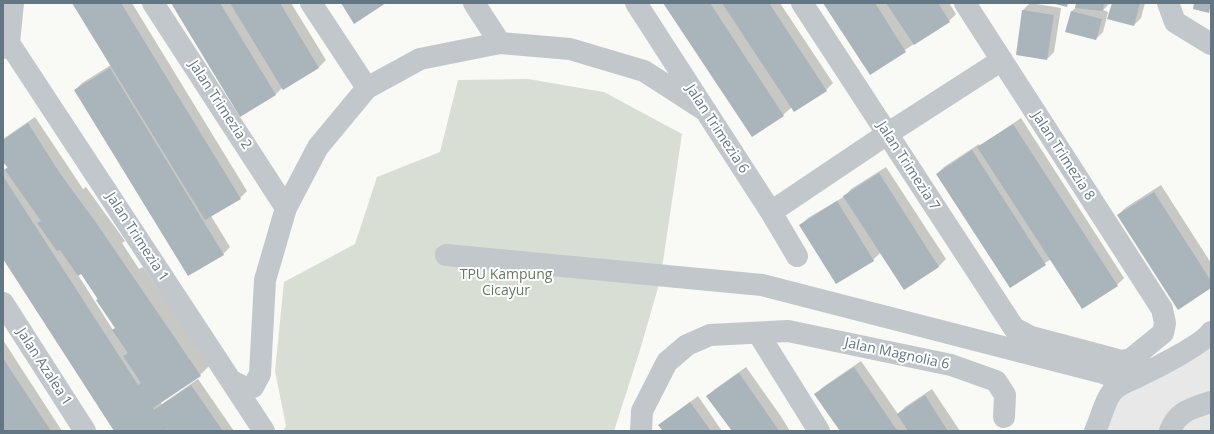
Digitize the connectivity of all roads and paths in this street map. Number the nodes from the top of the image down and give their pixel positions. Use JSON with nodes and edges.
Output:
{"nodes":[{"id":1,"x":13,"y":3,"type":"edge"},
{"id":2,"x":153,"y":3,"type":"edge"},
{"id":3,"x":311,"y":3,"type":"edge"},
{"id":4,"x":474,"y":3,"type":"edge"},
{"id":5,"x":636,"y":3,"type":"edge"},
{"id":6,"x":802,"y":3,"type":"edge"},
{"id":7,"x":965,"y":3,"type":"edge"},
{"id":8,"x":1168,"y":3,"type":"edge"},
{"id":9,"x":500,"y":43,"type":"junction"},
{"id":10,"x":1211,"y":44,"type":"edge"},
{"id":11,"x":6,"y":45,"type":"edge"},
{"id":12,"x":1002,"y":60,"type":"junction"},
{"id":13,"x":367,"y":88,"type":"junction"},
{"id":14,"x":706,"y":111,"type":"junction"},
{"id":15,"x":887,"y":134,"type":"junction"},
{"id":16,"x":286,"y":208,"type":"junction"},
{"id":17,"x":771,"y":212,"type":"junction"},
{"id":18,"x":446,"y":255,"type":"dead end"},
{"id":19,"x":797,"y":256,"type":"dead end"},
{"id":20,"x":3,"y":303,"type":"edge"},
{"id":21,"x":1014,"y":328,"type":"joint"},
{"id":22,"x":1211,"y":332,"type":"edge"},
{"id":23,"x":758,"y":333,"type":"junction"},
{"id":24,"x":232,"y":381,"type":"junction"},
{"id":25,"x":1125,"y":381,"type":"junction"},
{"id":26,"x":1211,"y":402,"type":"edge"},
{"id":27,"x":1004,"y":417,"type":"dead end"},
{"id":28,"x":85,"y":431,"type":"edge"},
{"id":29,"x":264,"y":431,"type":"edge"},
{"id":30,"x":641,"y":431,"type":"edge"},
{"id":31,"x":819,"y":431,"type":"edge"},
{"id":32,"x":1095,"y":431,"type":"edge"},
{"id":33,"x":1170,"y":431,"type":"edge"}],
"edges":[{"from":1,"to":11,"type":"street"},
{"from":2,"to":16,"type":"street","name":"Jalan Trimezia 2"},
{"from":3,"to":13,"type":"street"},
{"from":4,"to":9,"type":"street"},
{"from":5,"to":14,"type":"street","name":"Jalan Trimezia 6"},
{"from":6,"to":15,"type":"street","name":"Jalan Trimezia 7"},
{"from":7,"to":12,"type":"street","name":"Jalan Trimezia 8"},
{"from":8,"to":10,"type":"street"},
{"from":9,"to":13,"type":"street"},
{"from":9,"to":14,"type":"street"},
{"from":11,"to":24,"type":"street","name":"Jalan Trimezia 1"},
{"from":12,"to":15,"type":"street"},
{"from":12,"to":21,"type":"street","name":"Jalan Trimezia 8"},
{"from":13,"to":16,"type":"street"},
{"from":14,"to":17,"type":"street","name":"Jalan Trimezia 6"},
{"from":15,"to":17,"type":"street"},
{"from":15,"to":21,"type":"street","name":"Jalan Trimezia 7"},
{"from":16,"to":24,"type":"street"},
{"from":17,"to":19,"type":"street","name":"Jalan Trimezia 6"},
{"from":18,"to":25,"type":"street"},
{"from":20,"to":28,"type":"street","name":"Jalan Azalea 1"},
{"from":22,"to":25,"type":"street"},
{"from":23,"to":27,"type":"street","name":"Jalan Magnolia 6"},
{"from":23,"to":30,"type":"street","name":"Jalan Magnolia 6"},
{"from":23,"to":31,"type":"street"},
{"from":24,"to":29,"type":"street","name":"Jalan Trimezia 1"},
{"from":25,"to":32,"type":"street"},
{"from":26,"to":33,"type":"street"}]}
